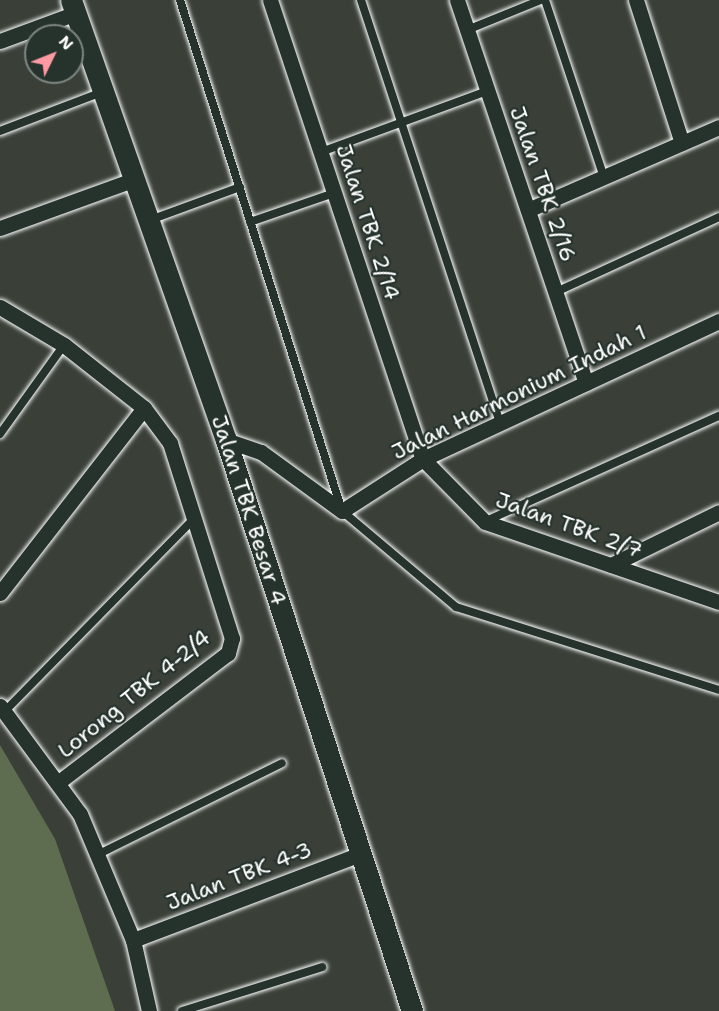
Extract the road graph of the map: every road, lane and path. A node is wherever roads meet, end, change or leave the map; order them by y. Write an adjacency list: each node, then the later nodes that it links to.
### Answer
1 (180, 0): 19 (lane)
2 (270, 0): 16 (street, Jalan TBK 2/14)
3 (360, 0): 12 (lane)
4 (457, 0): 8 (street, Jalan TBK 2/16)
5 (543, 0): 8 (lane); 17 (lane)
6 (636, 0): 15 (street)
7 (73, 7): 9 (street); 11 (street, Jalan TBK Besar 4)
8 (467, 30): 10 (street, Jalan TBK 2/16)
9 (0, 41)
10 (488, 91): 12 (lane); 21 (street, Jalan TBK 2/16)
11 (104, 92): 14 (lane); 18 (street, Jalan TBK Besar 4)
12 (401, 121): 16 (lane); 33 (lane)
13 (719, 127): 15 (street)
14 (0, 131)
15 (682, 143): 17 (street)
16 (321, 152): 20 (street, Jalan TBK 2/14)
17 (604, 177): 21 (street)
18 (135, 179): 23 (street, Jalan TBK Besar 4); 25 (street)
19 (240, 187): 23 (lane); 24 (lane)
20 (334, 193): 24 (lane); 36 (street, Jalan TBK 2/14)
21 (528, 210): 26 (street, Jalan TBK 2/16)
22 (719, 217): 26 (lane)
23 (149, 220): 35 (street, Jalan TBK Besar 4)
24 (250, 222): 37 (lane)
25 (0, 228)
26 (556, 292): 30 (street, Jalan TBK 2/16)
27 (0, 307): 29 (street)
28 (719, 321): 30 (street, Jalan Harmonium Indah 1)
29 (63, 345): 31 (street); 34 (lane)
30 (586, 383): 33 (street, Jalan Harmonium Indah 1)
31 (144, 408): 39 (street); 42 (street)
32 (719, 416): 40 (lane)
33 (500, 423): 36 (street, Jalan Harmonium Indah 1)
34 (0, 434)
35 (226, 440): 37 (street); 49 (street, Jalan TBK Besar 4)
36 (423, 459): 37 (street, Jalan Harmonium Indah 1); 40 (street, Jalan TBK 2/7)
37 (342, 511): 44 (lane)
38 (719, 513): 41 (street)
39 (195, 518): 45 (lane); 47 (street, Lorong TBK 4-2/4)
40 (485, 522): 41 (street, Jalan TBK 2/7)
41 (611, 565): 43 (street, Jalan TBK 2/7)
42 (0, 593)
43 (719, 602)
44 (719, 690)
45 (2, 708): 47 (street)
46 (282, 763): 48 (lane)
47 (60, 781): 48 (street)
48 (99, 854): 50 (street)
49 (361, 854): 50 (street, Jalan TBK 4-3); 54 (street, Jalan TBK Besar 4)
50 (133, 940): 52 (street)
51 (322, 967): 53 (lane)
52 (149, 1011)
53 (182, 1011)
54 (412, 1011)

